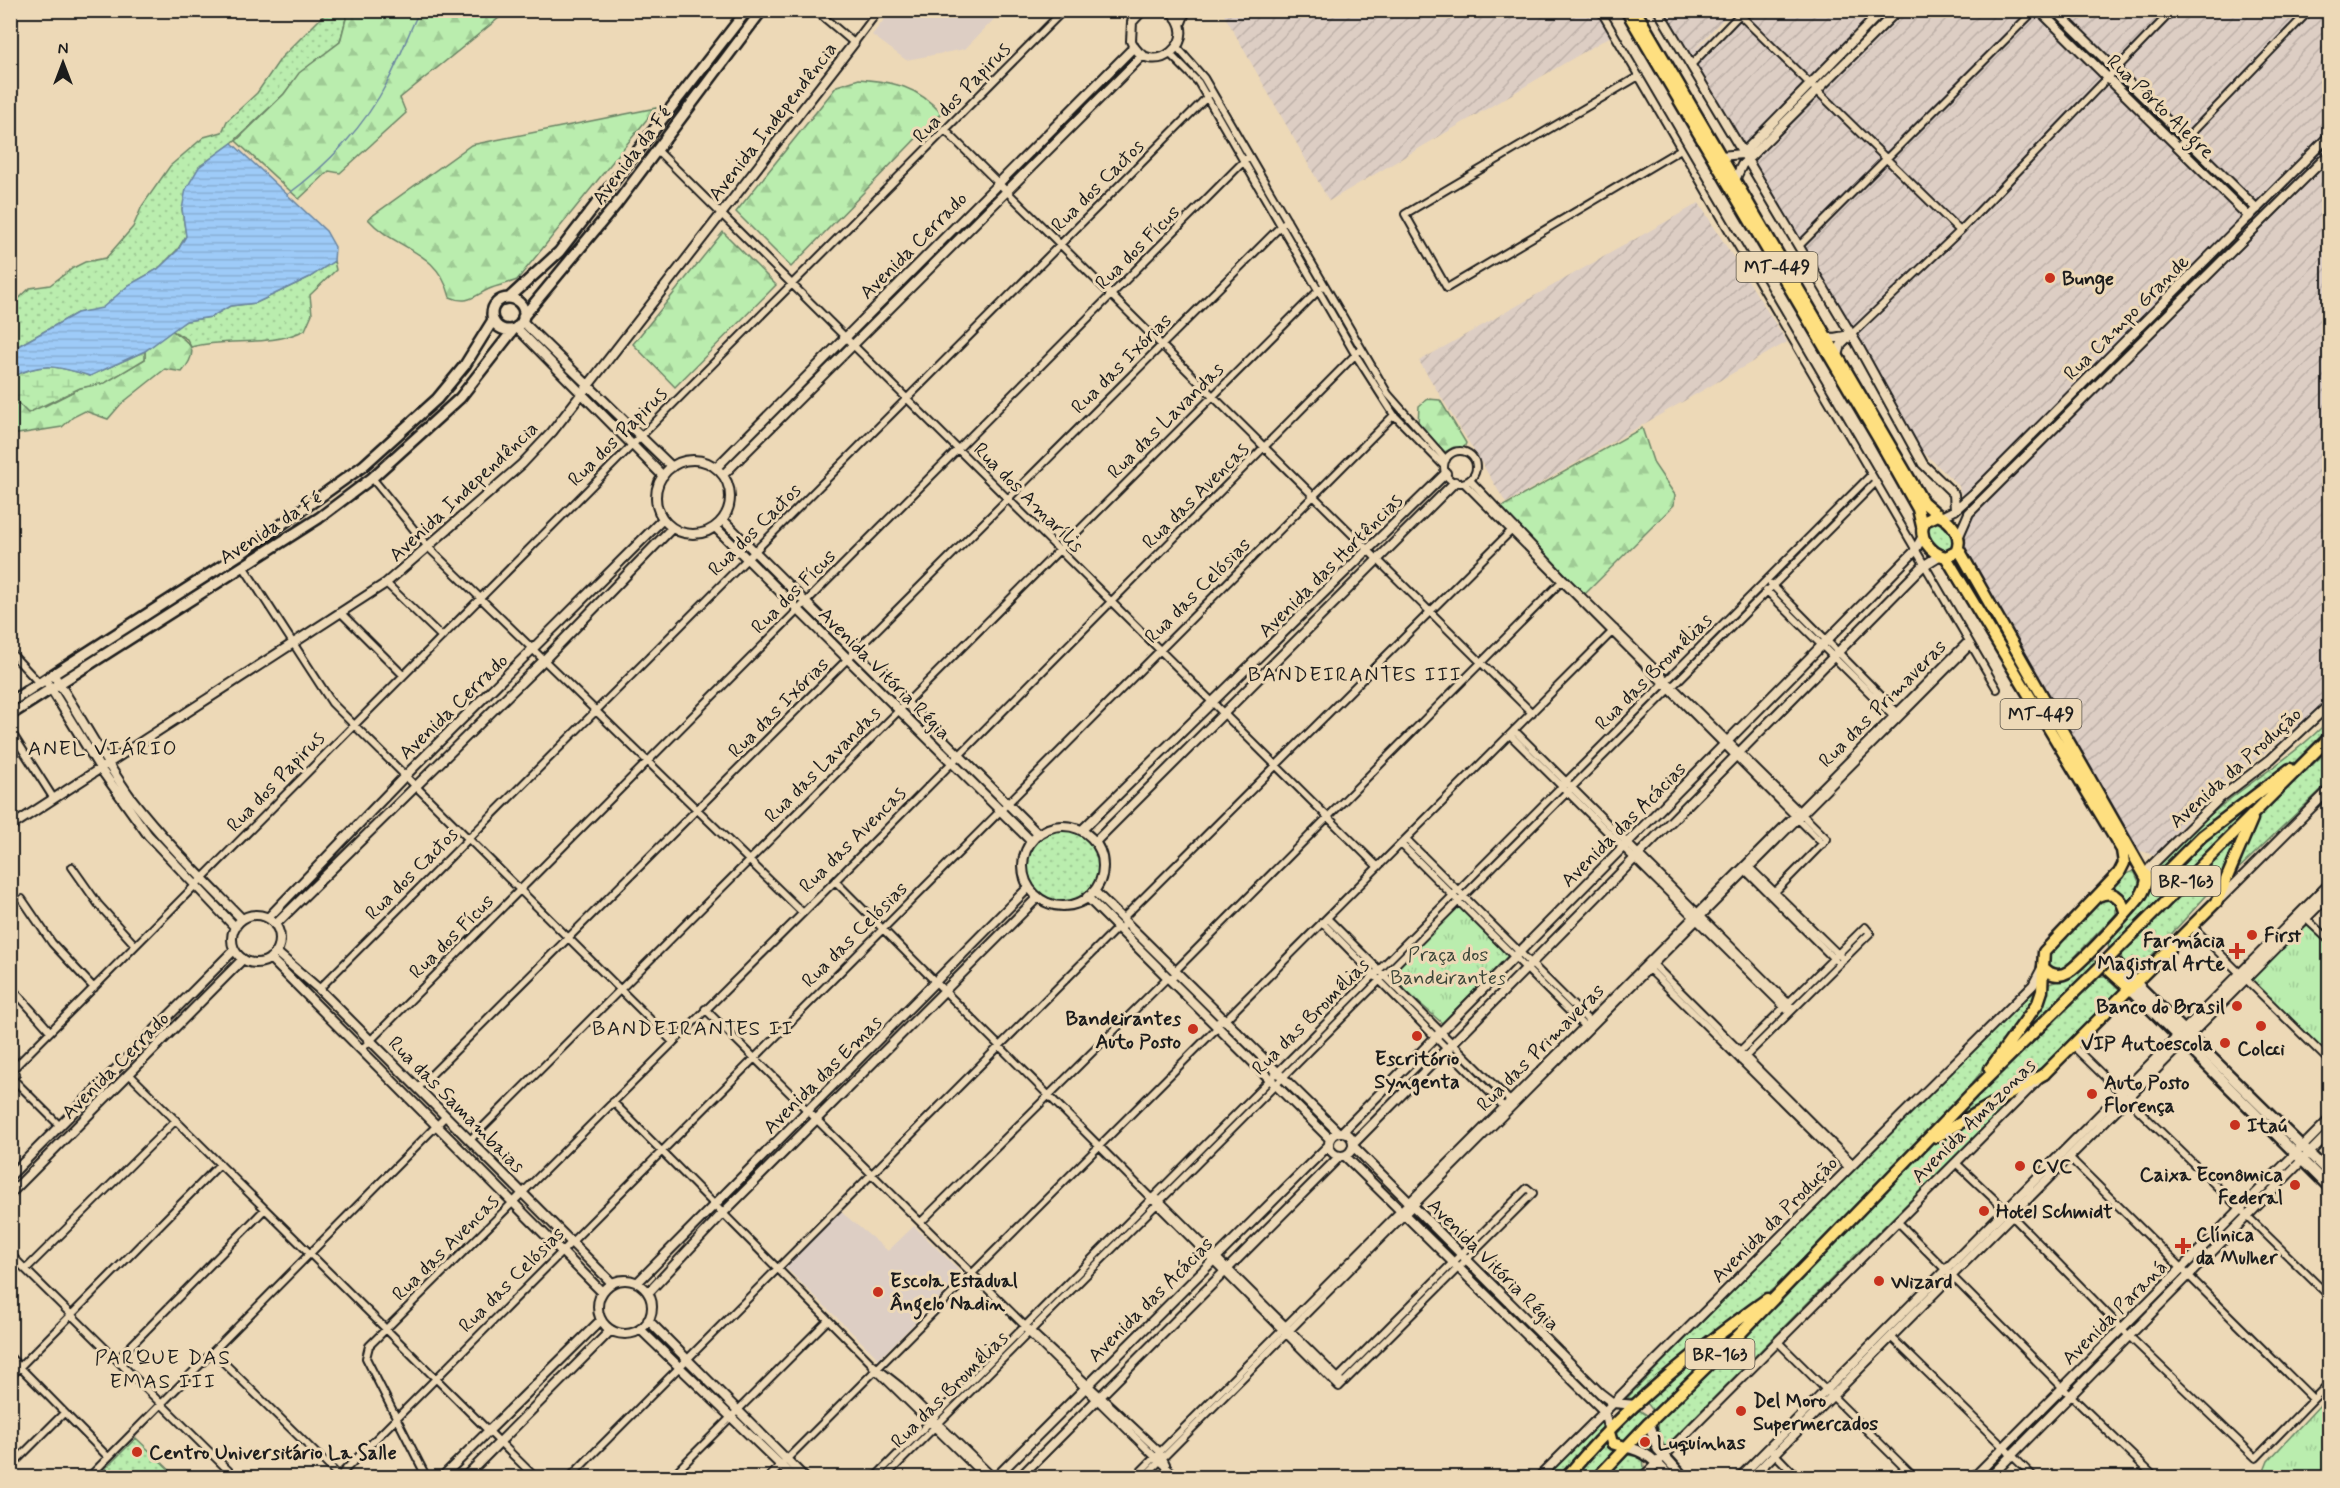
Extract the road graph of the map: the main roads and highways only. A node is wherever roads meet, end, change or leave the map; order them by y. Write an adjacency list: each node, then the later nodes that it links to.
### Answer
1 (747, 10): 5 (main road, Avenida da Fé)
2 (762, 10): 7 (main road, Avenida da Fé)
3 (1626, 10): 9 (main road, MT-449)
4 (1635, 10): 8 (main road, MT-449)
5 (509, 298): 6 (main road); 7 (main road)
6 (493, 320): 7 (main road); 12 (main road, Avenida da Fé)
7 (519, 324): 13 (main road, Avenida da Fé)
8 (1939, 516): 9 (main road); 10 (main road, MT-449)
9 (1922, 531): 11 (main road, MT-449)
10 (1958, 543): 11 (main road); 16 (main road, MT-449)
11 (1942, 557): 17 (main road, MT-449)
12 (10, 702)
13 (10, 715)
14 (2326, 740): 15 (main road, BR-163); 18 (main road)
15 (2255, 813): 25 (main road, Avenida Amazonas); 26 (main road, BR-163, bridge)
16 (2138, 865): 17 (main road); 18 (main road, MT-449)
17 (2119, 873): 19 (main road)
18 (2145, 875): 20 (main road)
19 (2096, 897): 20 (main road); 24 (main road)
20 (2125, 911): 21 (main road)
21 (2093, 947): 22 (main road); 24 (main road)
22 (2101, 956)
23 (2111, 966): 25 (main road)
24 (2043, 967): 26 (main road)
25 (2133, 986): 27 (main road, Avenida Amazonas); 28 (main road)
26 (1972, 1093): 27 (main road, BR-163)
27 (1926, 1143): 31 (main road, BR-163)
28 (2306, 1157): 29 (main road); 30 (main road)
29 (2330, 1174)
30 (2330, 1188)
31 (1789, 1283): 32 (main road, BR-163); 33 (main road, BR-163)
32 (1636, 1405): 33 (main road); 34 (main road, BR-163)
33 (1649, 1422): 35 (main road, BR-163); 36 (main road)
34 (1609, 1432): 35 (main road); 37 (main road, BR-163)
35 (1625, 1447): 36 (main road); 38 (main road, BR-163)
36 (1660, 1460): 39 (main road); 40 (main road)
37 (1566, 1478)
38 (1597, 1478)
39 (1671, 1478)
40 (1684, 1478)

